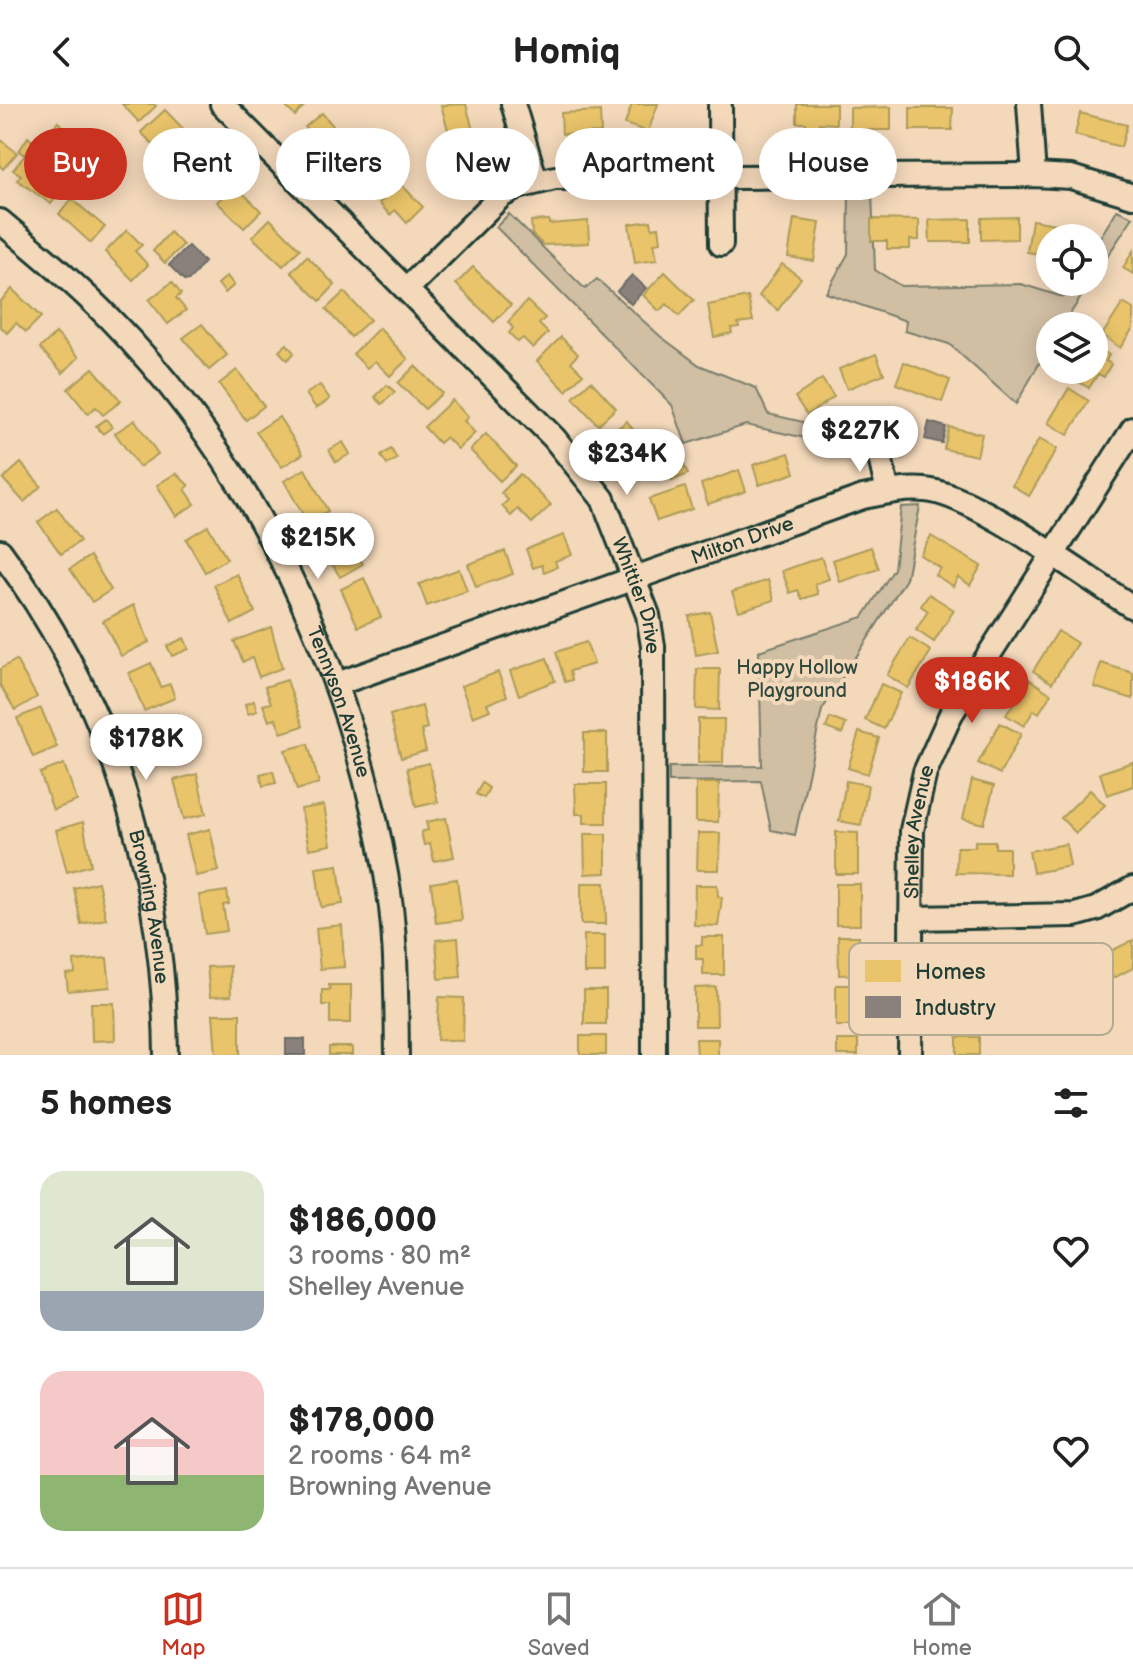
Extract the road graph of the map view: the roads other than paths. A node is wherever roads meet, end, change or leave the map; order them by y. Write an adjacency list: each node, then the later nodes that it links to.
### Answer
1 (222, 104): 14 (street, Whittier Drive)
2 (513, 104): 5 (street)
3 (1029, 104): 8 (street)
4 (720, 107): 6 (street)
5 (520, 128)
6 (720, 128)
7 (743, 175): 8 (street)
8 (1034, 175): 9 (street)
9 (1133, 196)
10 (496, 200): 14 (street)
11 (721, 200): 13 (street)
12 (0, 221): 22 (street, Tennyson Avenue)
13 (721, 244)
14 (407, 289): 20 (street, Whittier Drive)
15 (1133, 429): 19 (street, Shelley Avenue)
16 (877, 445): 17 (street)
17 (888, 492): 19 (street, Milton Drive); 20 (street, Milton Drive)
18 (0, 551): 27 (street, Browning Avenue)
19 (1051, 556): 21 (street, Milton Drive); 24 (street, Shelley Avenue)
20 (635, 580): 22 (street, Milton Drive); 29 (street, Whittier Drive)
21 (1133, 607)
22 (337, 684): 28 (street, Tennyson Avenue)
23 (1133, 888): 24 (street)
24 (911, 918): 25 (street, Shelley Avenue)
25 (911, 943)
26 (910, 1035): 30 (street, Shelley Avenue)
27 (166, 1055)
28 (397, 1055)
29 (654, 1055)
30 (910, 1055)

